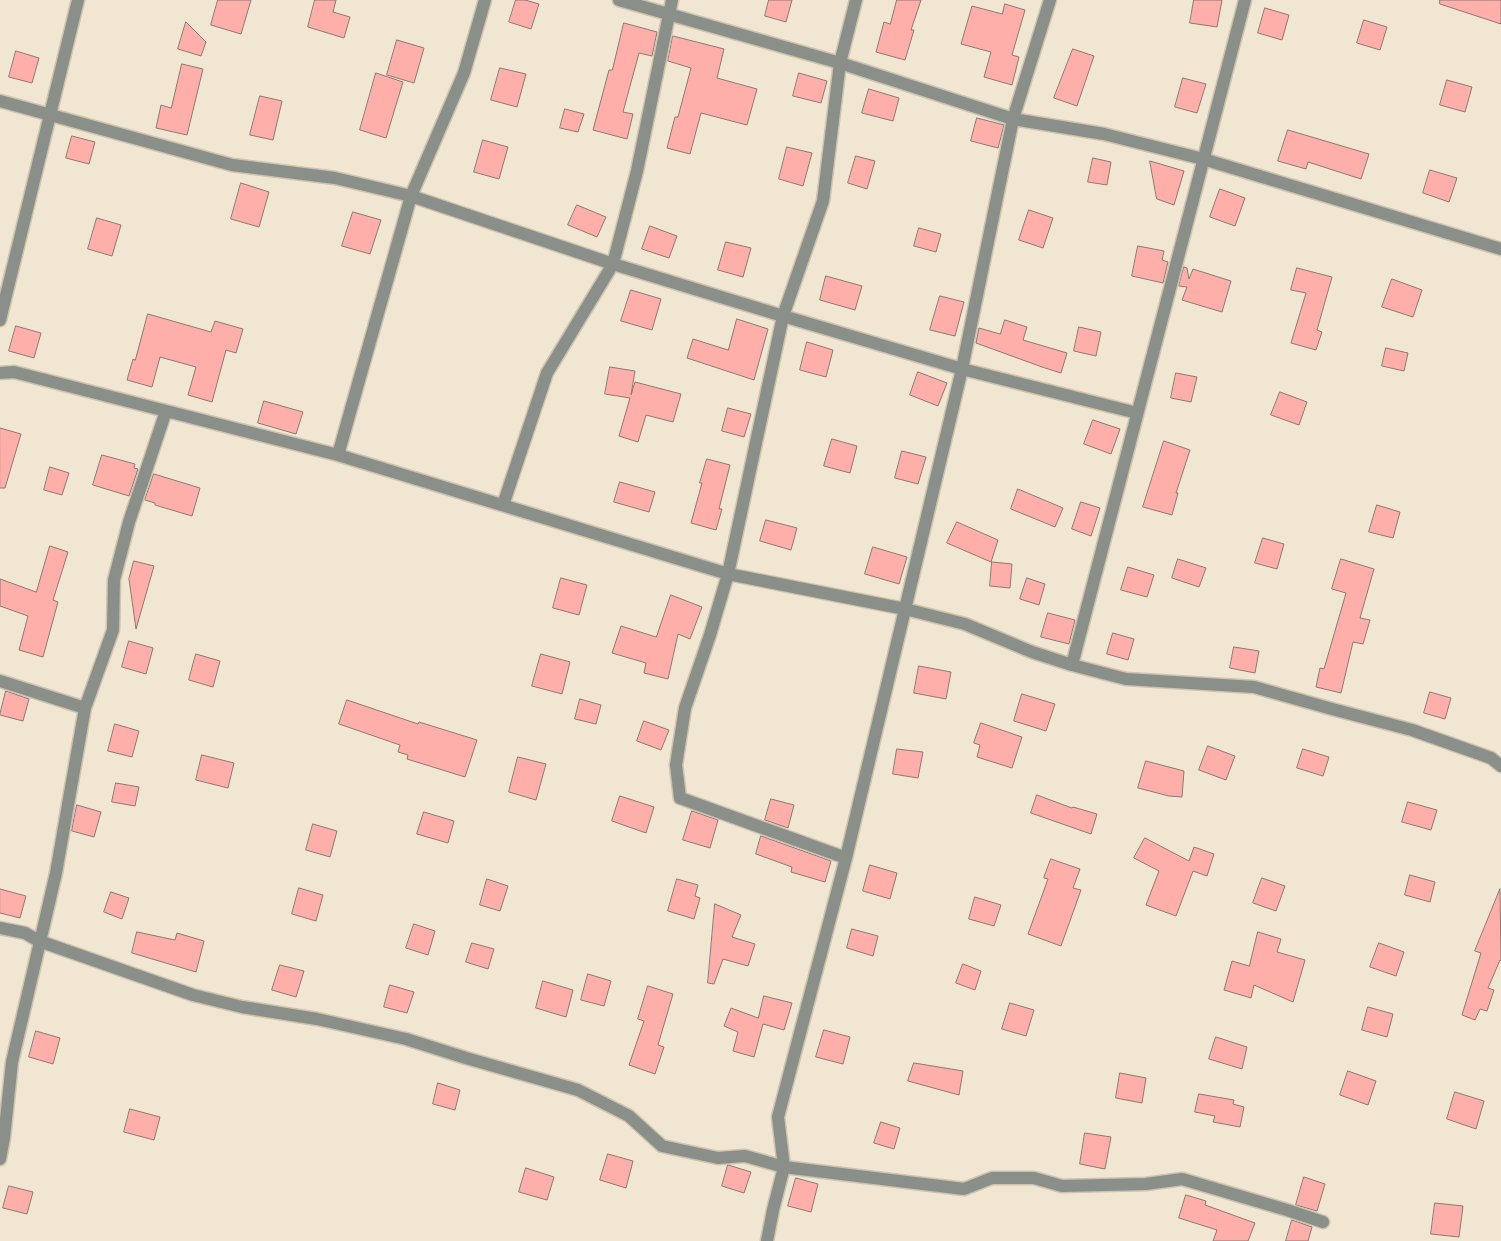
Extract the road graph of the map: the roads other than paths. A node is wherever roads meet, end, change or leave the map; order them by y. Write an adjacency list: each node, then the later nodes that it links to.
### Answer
1 (78, 0): 11 (street)
2 (485, 0): 14 (street)
3 (619, 0): 8 (street)
4 (672, 0): 8 (street)
5 (856, 0): 9 (street)
6 (1050, 0): 12 (street)
7 (1245, 0): 13 (street)
8 (669, 14): 9 (street); 16 (street)
9 (840, 64): 12 (street); 17 (street)
10 (0, 101): 11 (street)
11 (50, 116): 14 (street); 18 (street)
12 (1013, 119): 13 (street); 19 (street)
13 (1203, 159): 15 (street); 22 (street)
14 (411, 196): 16 (street); 23 (street)
15 (1501, 249)
16 (613, 264): 17 (street); 24 (street)
17 (783, 316): 19 (street); 25 (street)
18 (0, 320)
19 (962, 369): 22 (street); 26 (street)
20 (0, 374): 21 (street)
21 (166, 411): 23 (street); 29 (street)
22 (1137, 413): 27 (street)
23 (338, 455): 24 (street)
24 (503, 505): 25 (street)
25 (728, 574): 26 (street); 31 (street)
26 (904, 609): 27 (street); 31 (street)
27 (1072, 665): 30 (street)
28 (0, 681): 29 (street)
29 (85, 708): 33 (street)
30 (1501, 766)
31 (846, 858): 35 (street)
32 (0, 928): 33 (street)
33 (39, 940): 34 (street); 35 (street)
34 (0, 1159)
35 (784, 1167): 36 (street); 37 (street)
36 (1323, 1222)
37 (767, 1241)

